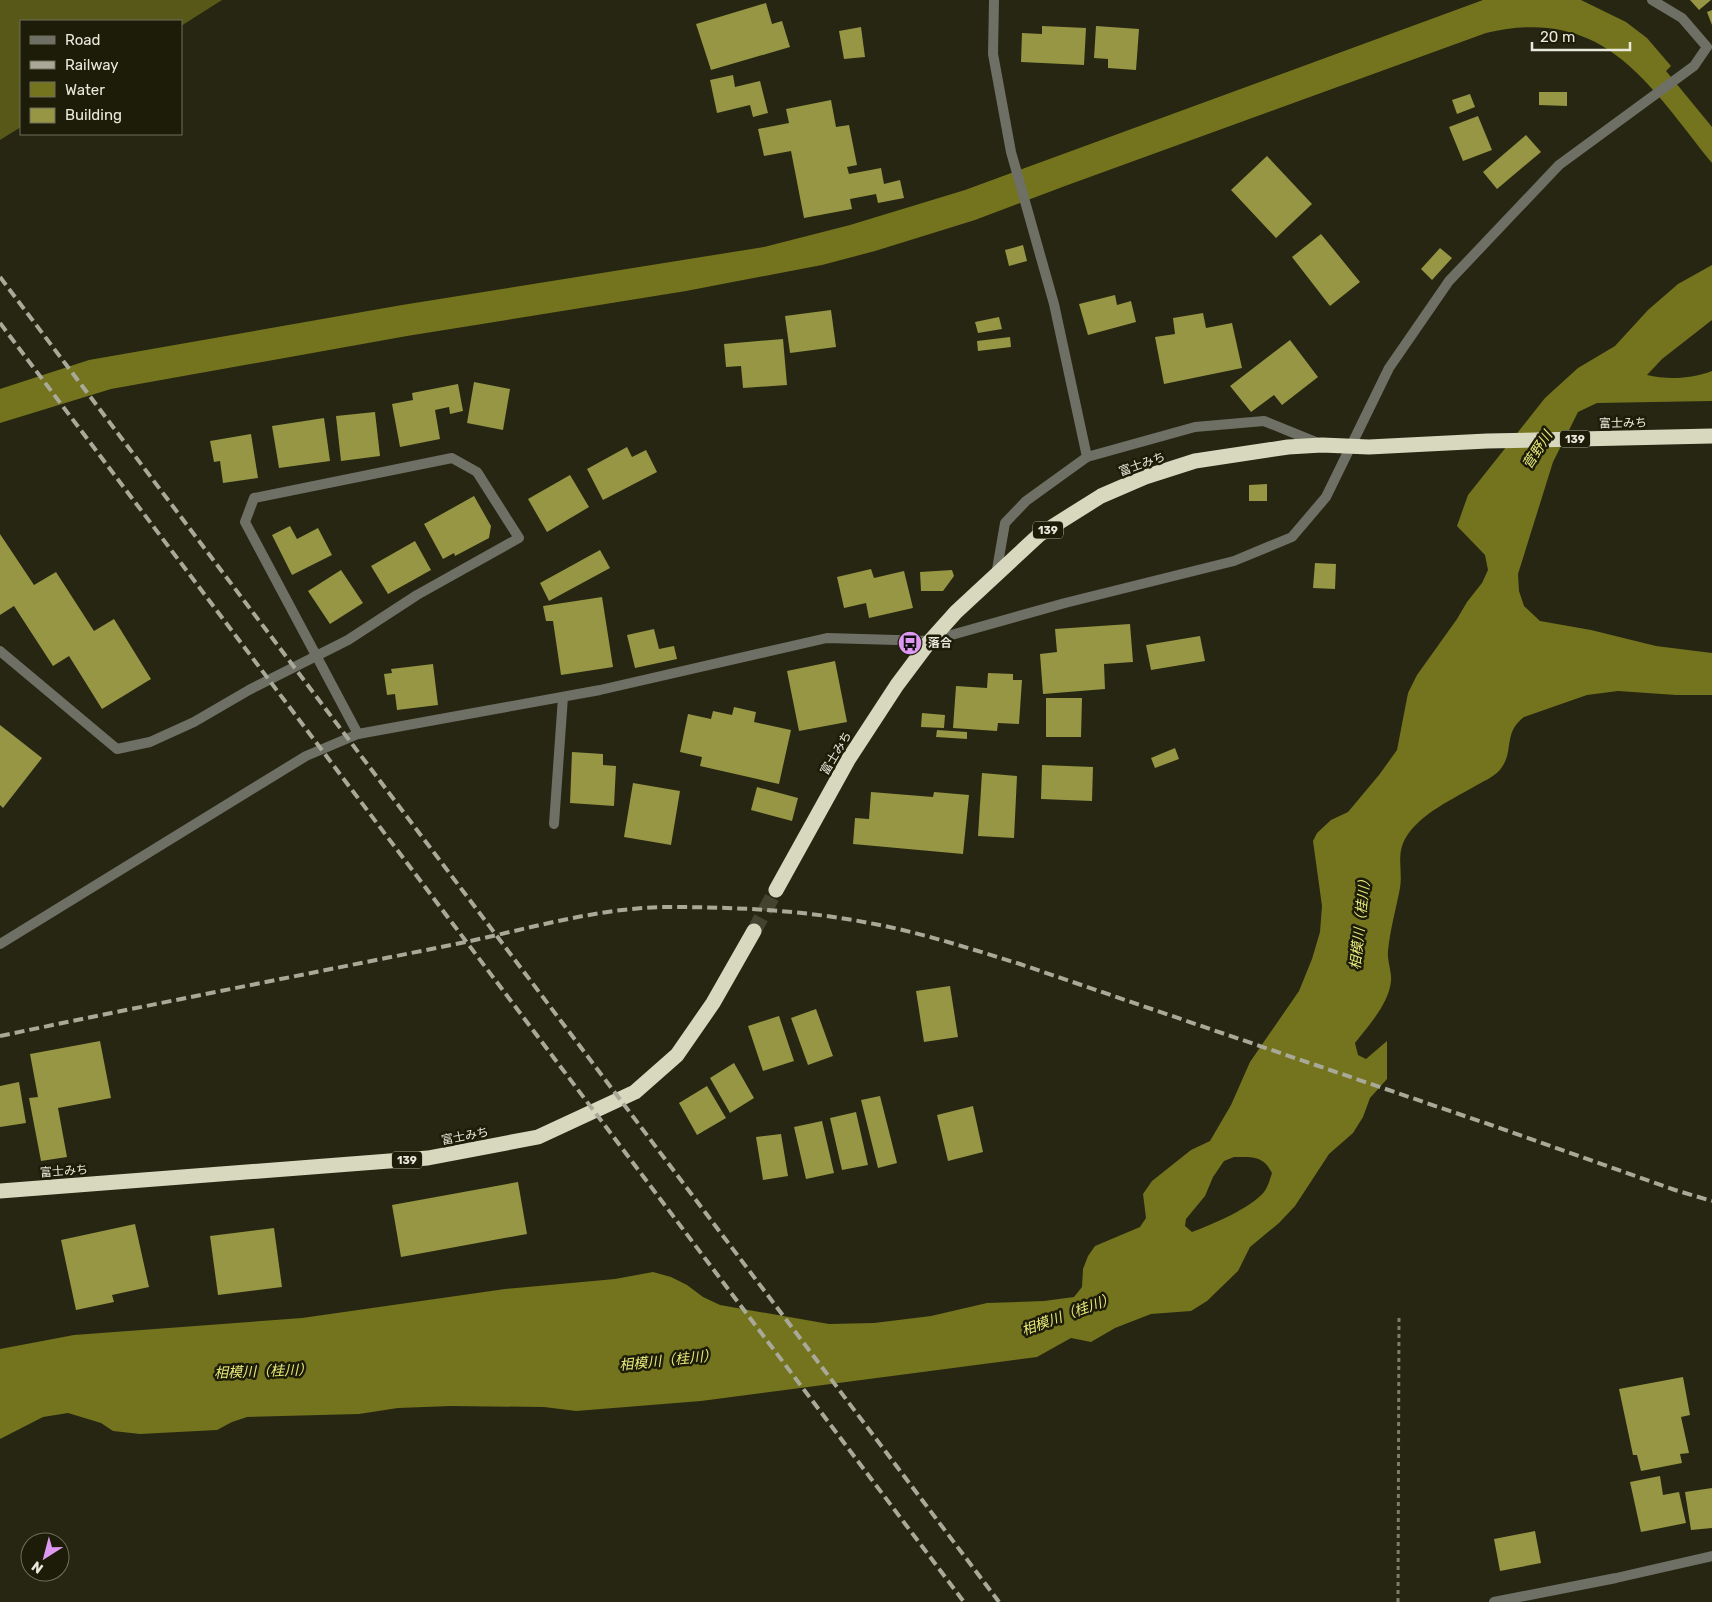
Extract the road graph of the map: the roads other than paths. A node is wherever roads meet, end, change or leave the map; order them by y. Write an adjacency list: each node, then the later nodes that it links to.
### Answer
1 (994, 0): 6 (street)
2 (1652, 0): 5 (street)
3 (1712, 436): 5 (highway, 富士みち / 139)
4 (1322, 445): 5 (highway, 富士みち / 139); 6 (street); 7 (highway, 富士みち / 139)
5 (1352, 446): 8 (street)
6 (1087, 457): 7 (street)
7 (996, 575): 8 (highway, 富士みち / 139)
8 (930, 641): 11 (street); 14 (highway, 富士みち / 139)
9 (0, 651): 10 (street)
10 (316, 656): 10 (street); 12 (street)
11 (563, 696): 12 (street); 13 (street)
12 (358, 734): 16 (street)
13 (554, 824)
14 (776, 890)
15 (754, 931): 17 (highway, 富士みち / 139)
16 (0, 944)
17 (0, 1191)
18 (1712, 1556): 19 (street)
19 (1494, 1602)

